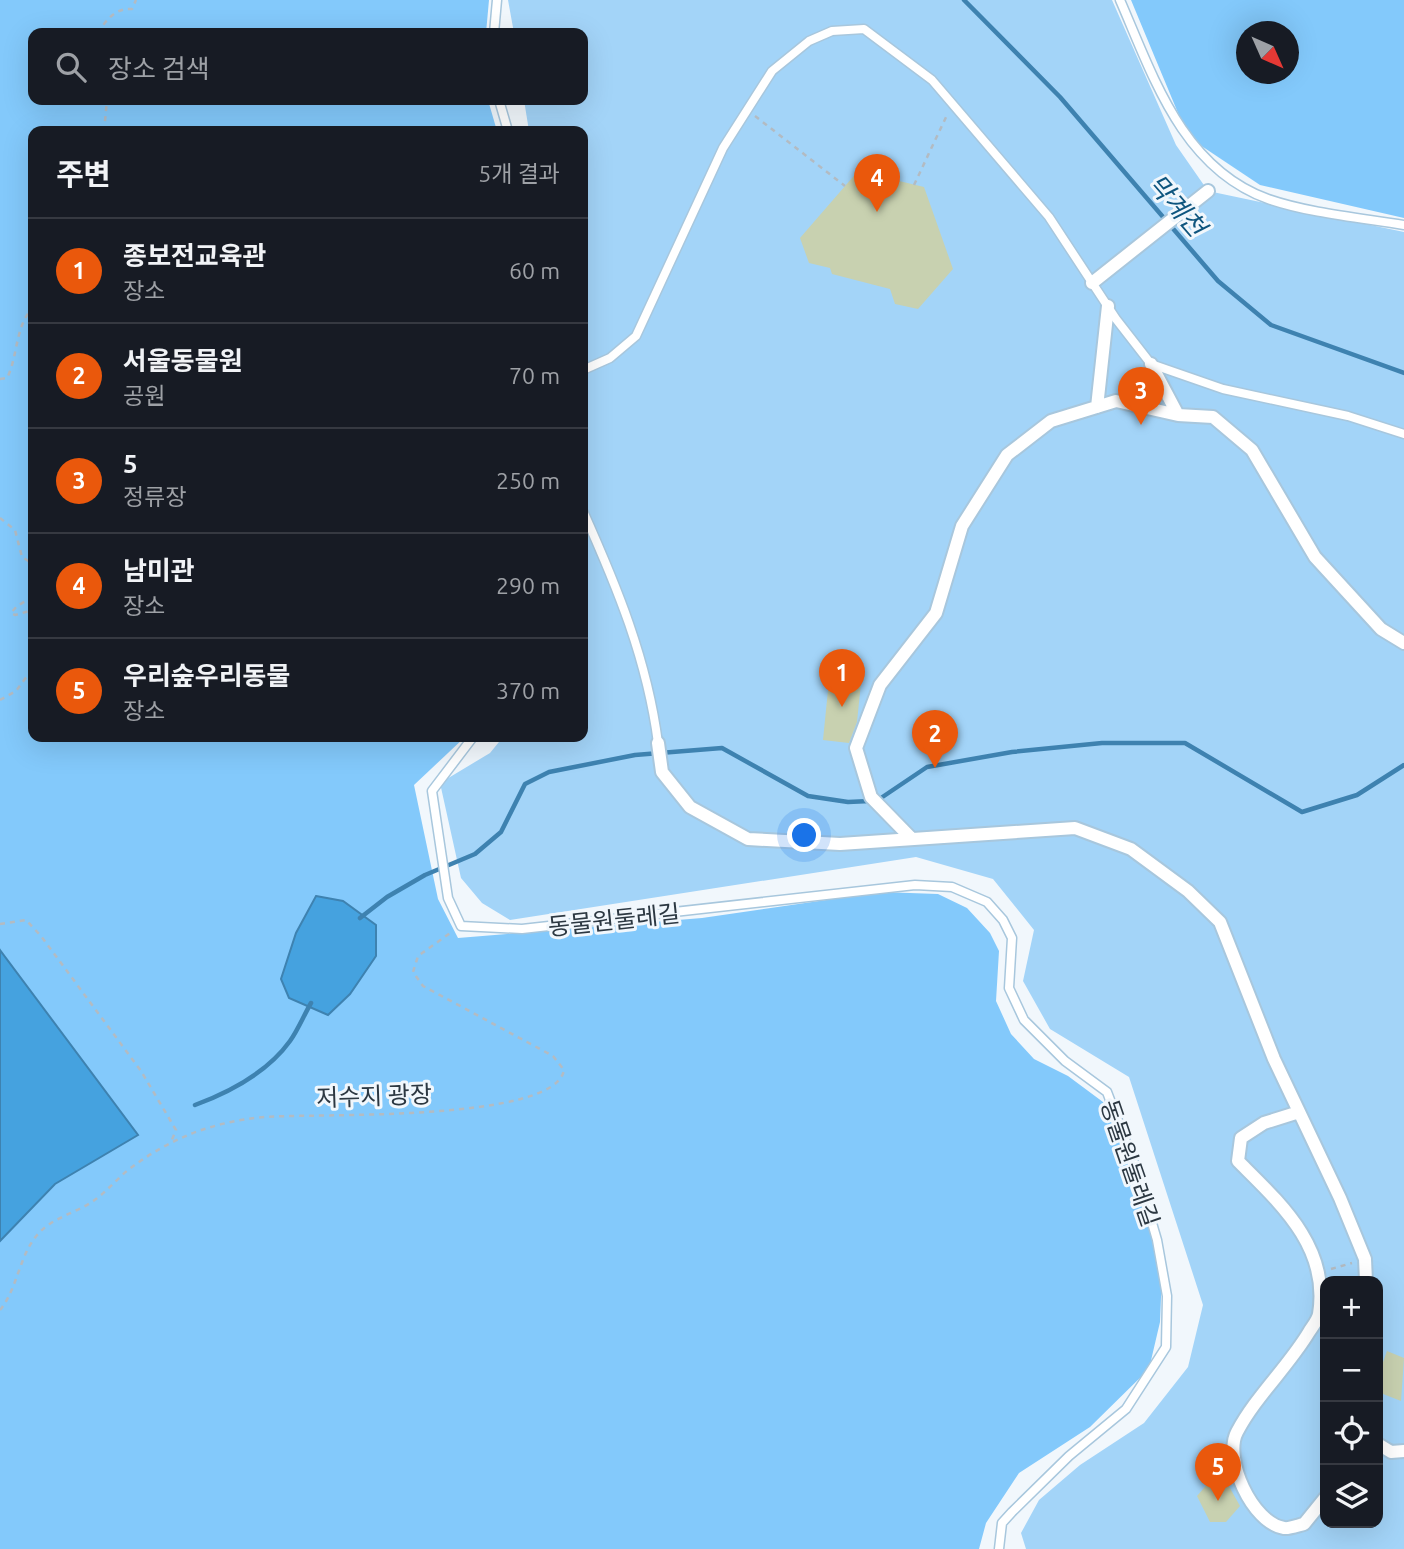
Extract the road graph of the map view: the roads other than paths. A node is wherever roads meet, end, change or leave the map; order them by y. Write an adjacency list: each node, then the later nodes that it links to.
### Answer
1 (497, 0): 3 (lane)
2 (1120, 0): 7 (lane)
3 (494, 28)
4 (500, 105): 5 (lane)
5 (507, 126)
6 (1208, 191): 8 (street)
7 (1404, 225)
8 (1092, 283): 9 (lane); 11 (lane)
9 (1108, 306): 10 (lane); 12 (street)
10 (1152, 364): 13 (street); 14 (lane)
11 (588, 368)
12 (1097, 407): 13 (street); 19 (street)
13 (1178, 415): 16 (street)
14 (1404, 434)
15 (588, 522): 18 (lane)
16 (1404, 643)
17 (469, 742): 25 (lane, 동물원둘레길)
18 (658, 743): 19 (street)
19 (911, 838): 20 (street)
20 (1299, 1112): 21 (street); 24 (street)
21 (1366, 1276)
22 (1383, 1447): 23 (street)
23 (1404, 1451)
24 (1320, 1505)
25 (999, 1549)

